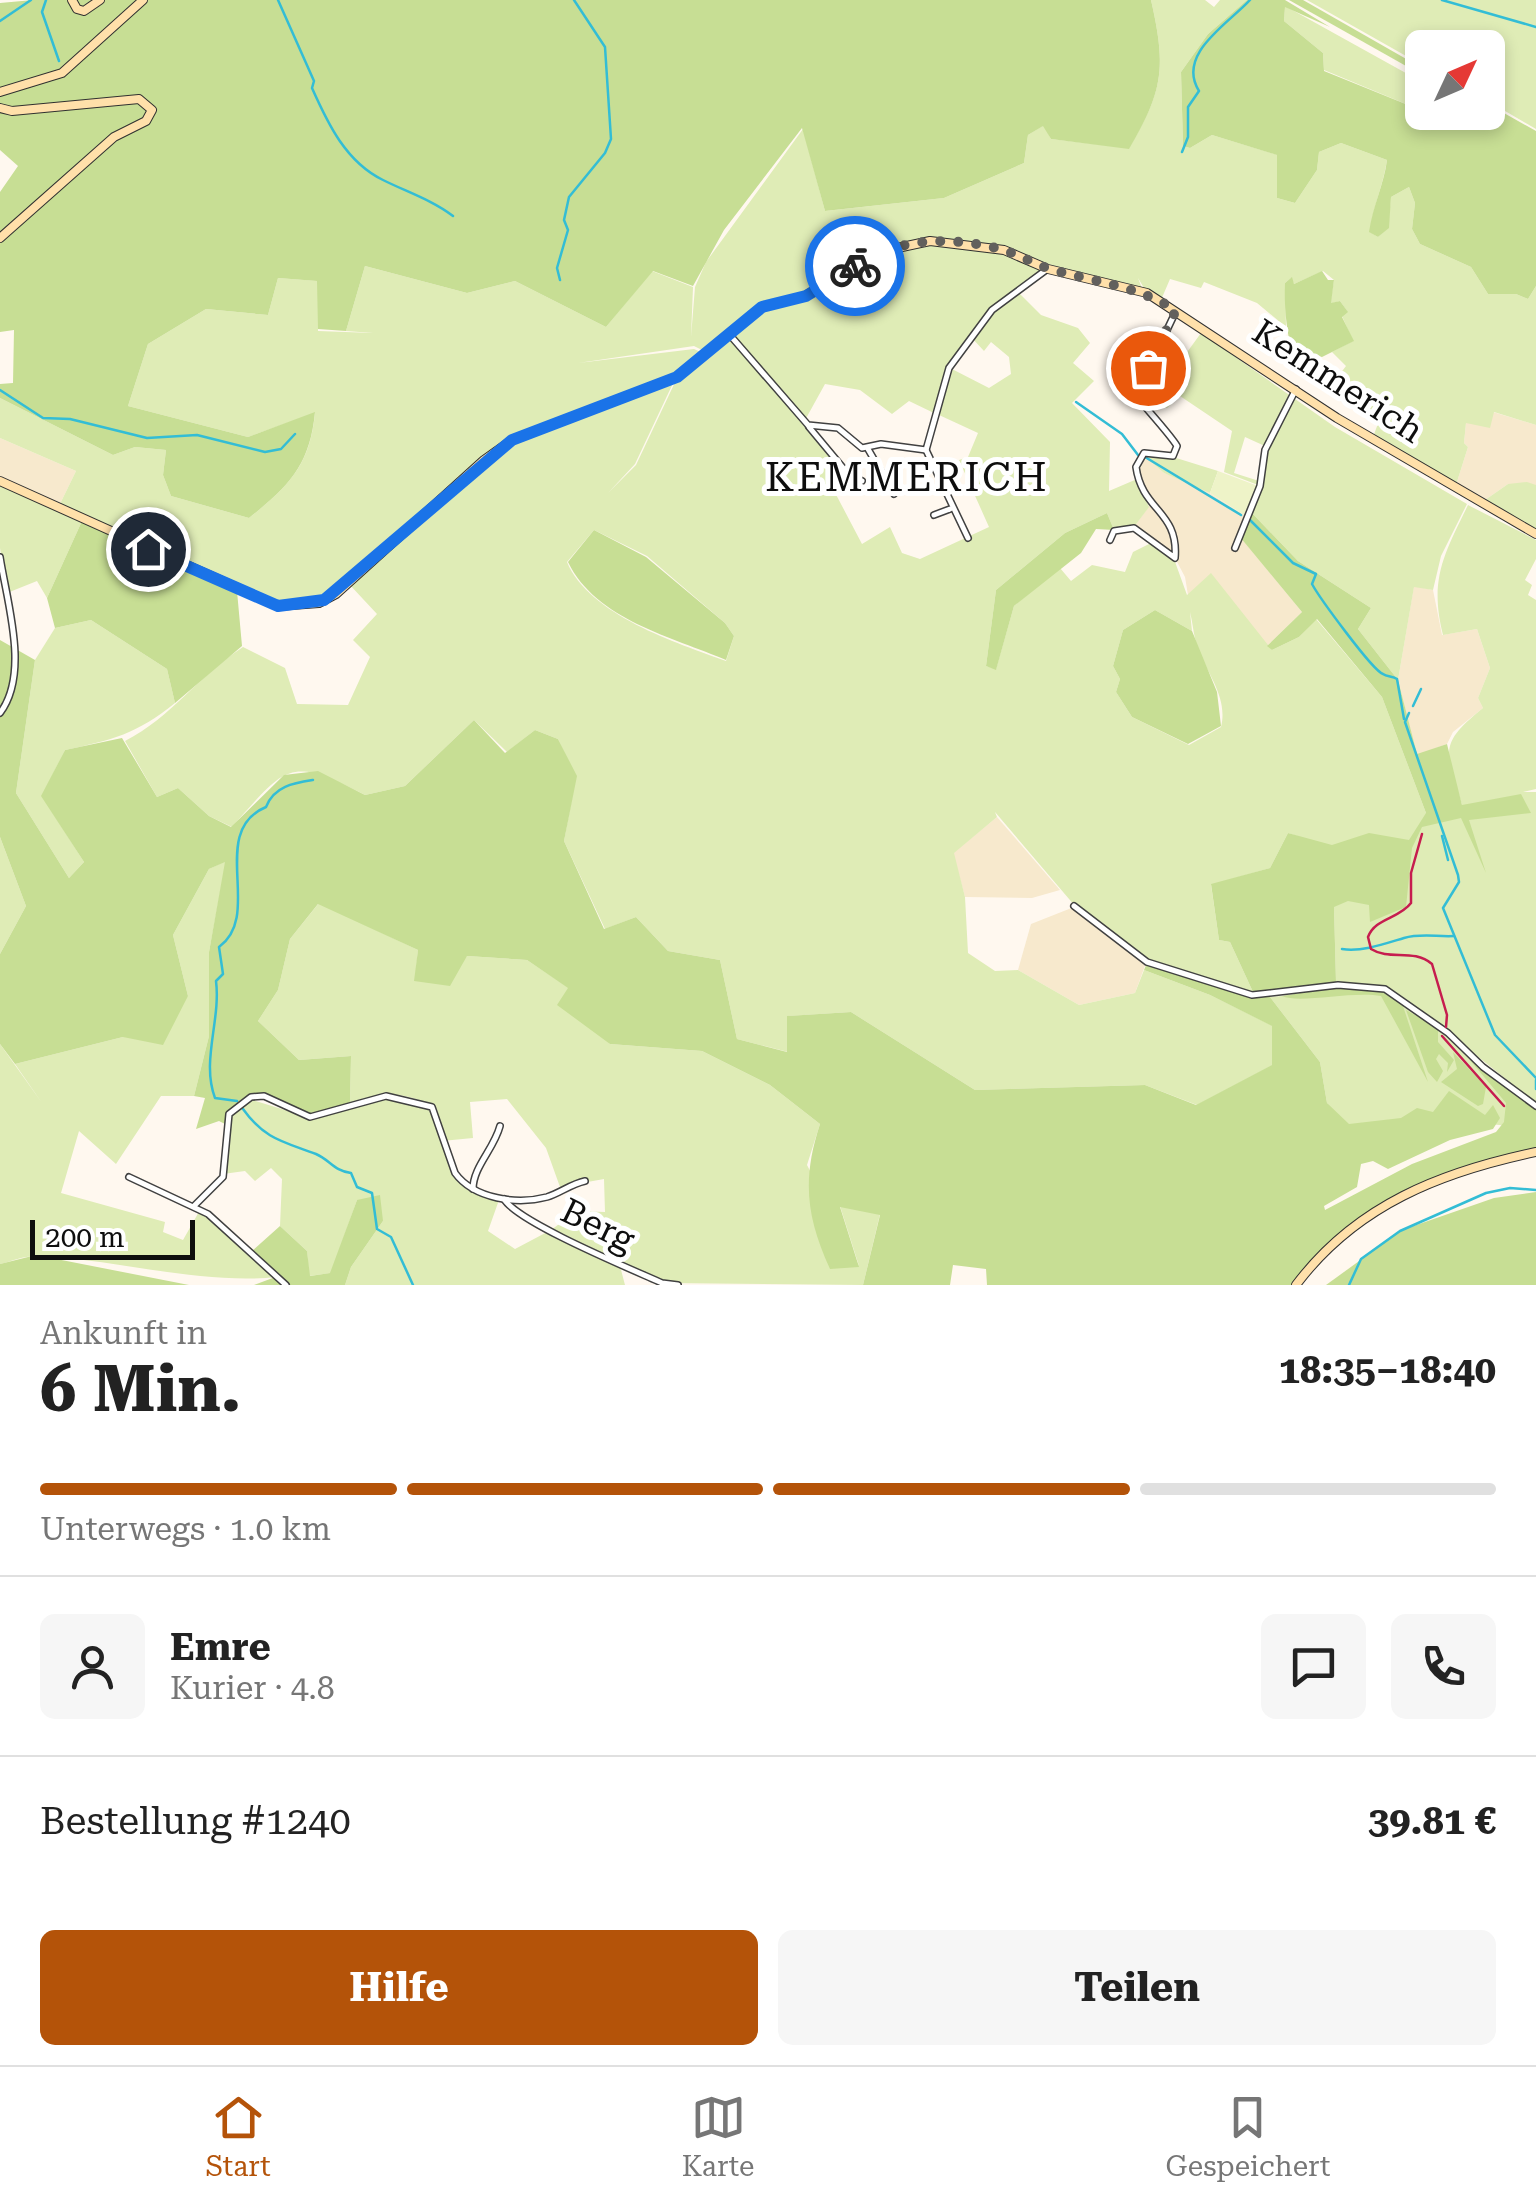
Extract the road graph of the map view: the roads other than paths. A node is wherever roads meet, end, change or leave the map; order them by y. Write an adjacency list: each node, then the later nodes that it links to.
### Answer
1 (72, 0): 2 (street)
2 (100, 0)
3 (143, 0): 4 (street)
4 (0, 92)
5 (0, 108): 6 (street)
6 (0, 238)
7 (1048, 269): 8 (street, Kemmerich); 9 (street, Kemmerich); 13 (street)
8 (1176, 310): 10 (street, Kemmerich); 21 (street)
9 (728, 334): 11 (street); 14 (street, Kemmerich)
10 (1296, 388): 19 (street, Kemmerich); 22 (street)
11 (808, 425): 12 (street); 15 (street)
12 (868, 449): 13 (street); 16 (street)
13 (926, 450): 17 (street)
14 (0, 481)
15 (862, 481)
16 (894, 494)
17 (951, 509): 18 (street); 20 (street)
18 (934, 514)
19 (1536, 534)
20 (968, 538)
21 (1110, 540)
22 (1235, 548)
23 (0, 556): 24 (street)
24 (0, 713)
25 (1074, 906): 26 (street)
26 (1536, 1106)
27 (500, 1126): 31 (street)
28 (1536, 1152): 36 (street)
29 (129, 1177): 33 (street)
30 (585, 1181): 32 (street, Berg)
31 (473, 1189): 32 (street, Berg); 33 (street)
32 (504, 1199): 35 (street, Berg)
33 (194, 1206): 34 (street)
34 (286, 1285)
35 (678, 1285)
36 (1296, 1285)

